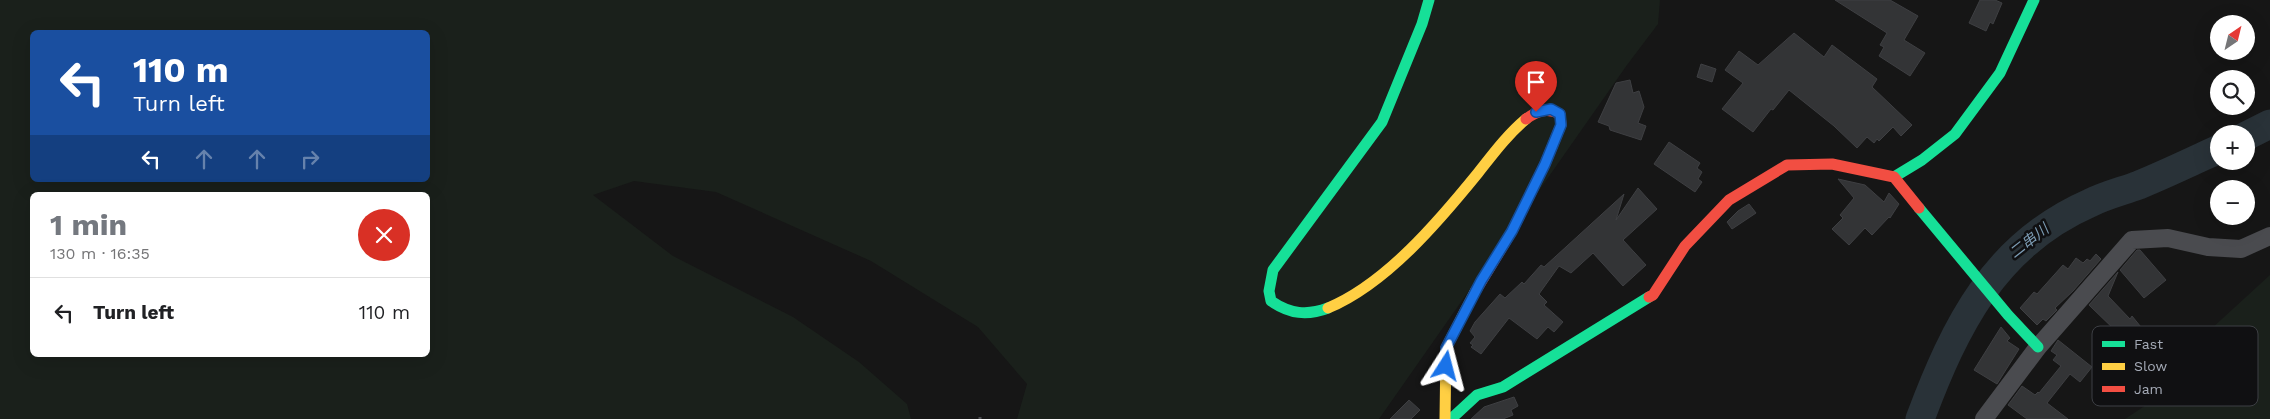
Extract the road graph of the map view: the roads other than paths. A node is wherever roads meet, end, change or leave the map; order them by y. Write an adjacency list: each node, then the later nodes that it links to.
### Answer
1 (1429, 0): 6 (street)
2 (2034, 0): 3 (street)
3 (1894, 176): 5 (street); 7 (street)
4 (2270, 236): 5 (street)
5 (2038, 347): 8 (street)
6 (1445, 419)
7 (1452, 419)
8 (1984, 419)

